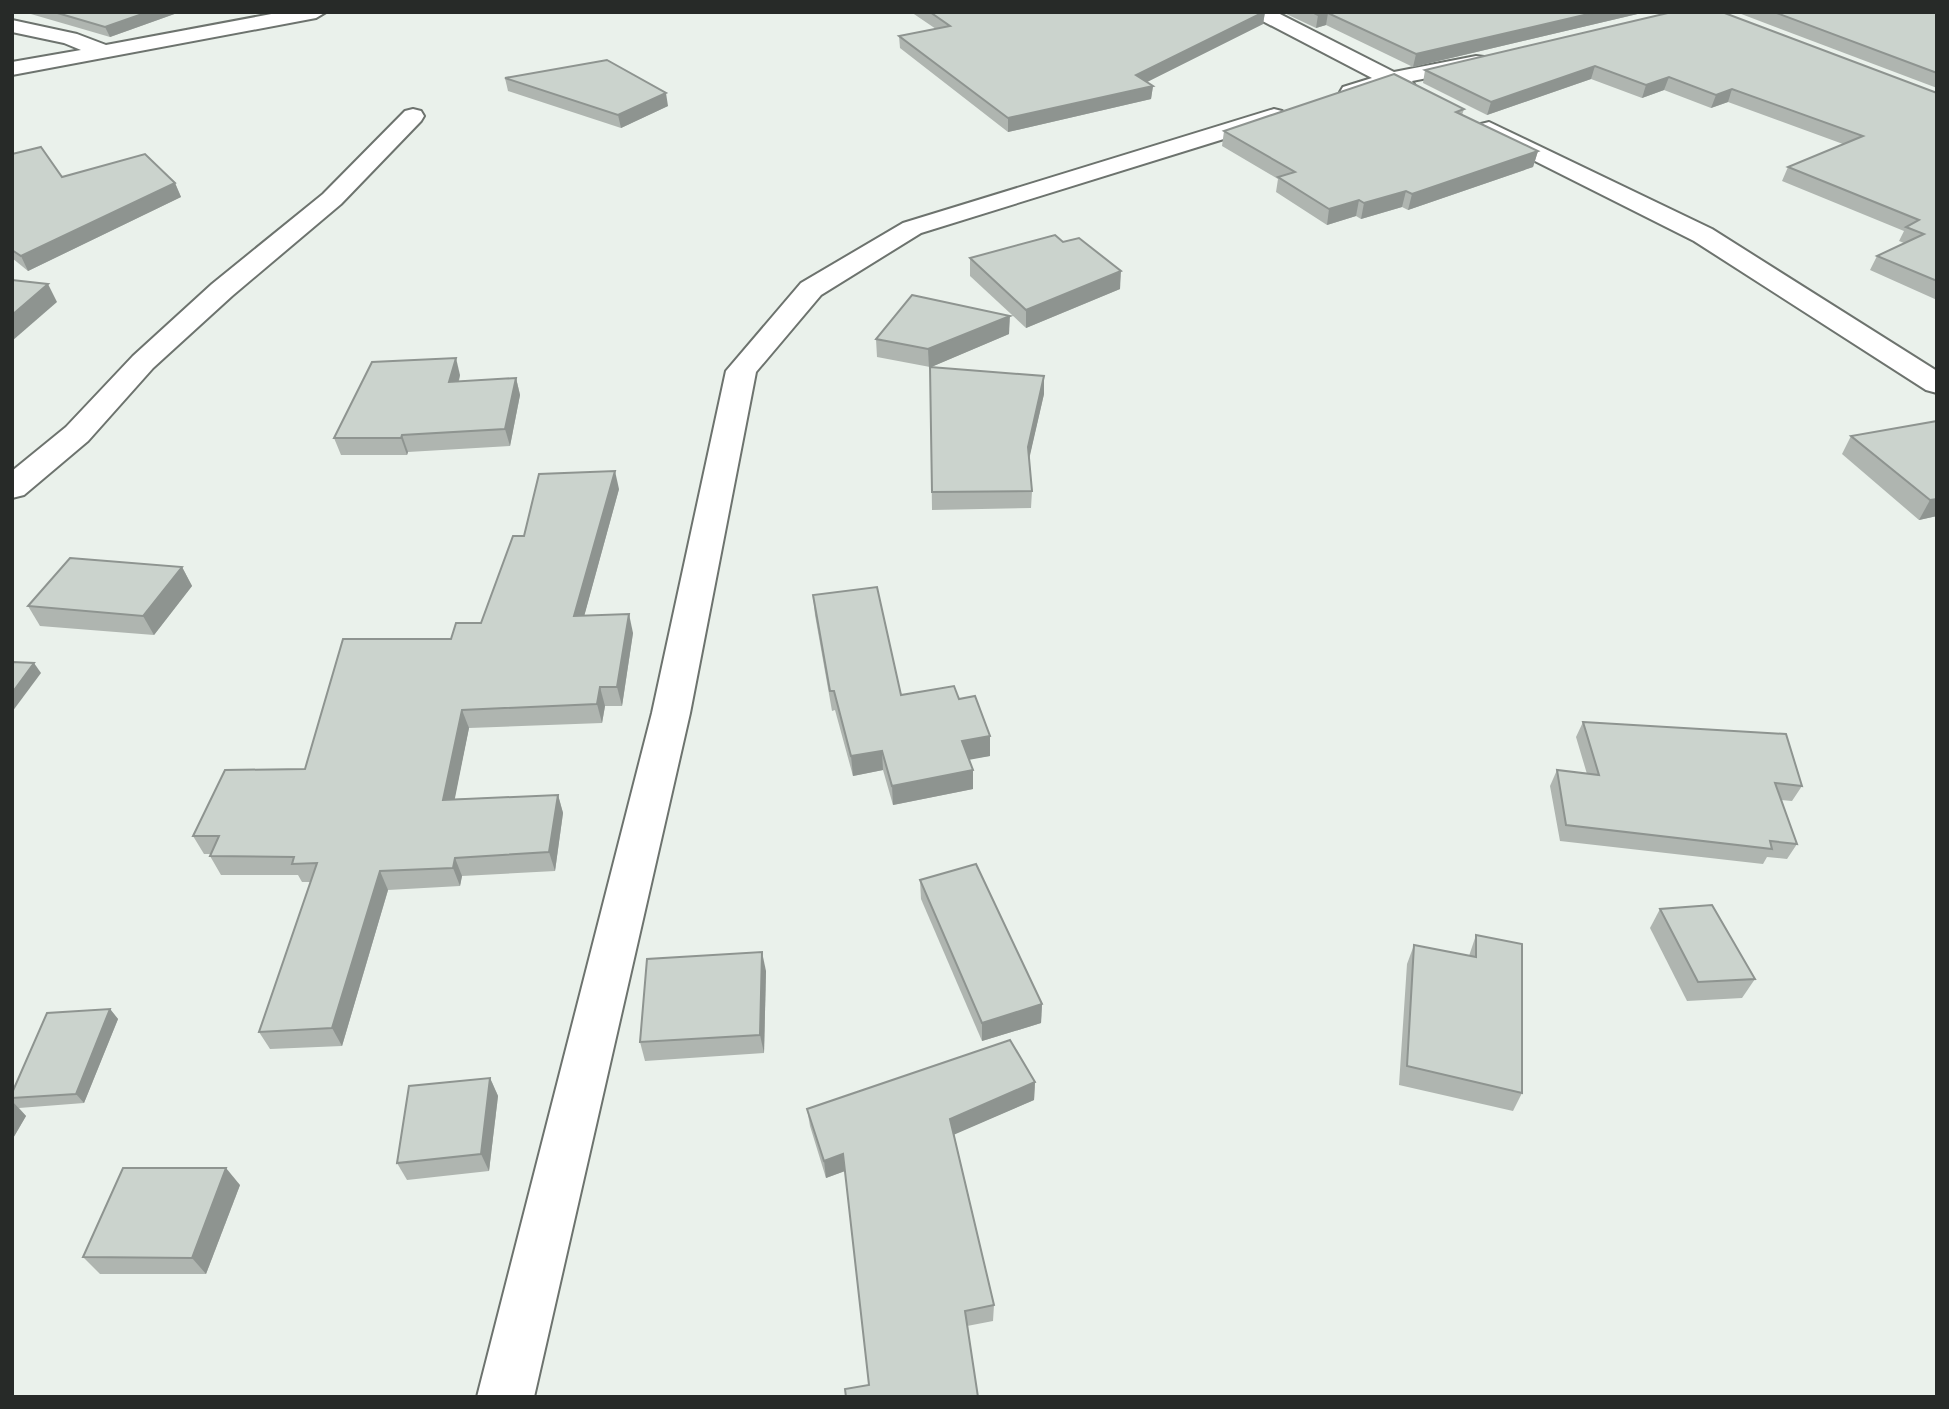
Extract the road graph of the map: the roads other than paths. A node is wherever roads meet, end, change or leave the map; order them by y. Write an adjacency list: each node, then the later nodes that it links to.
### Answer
1 (316, 12): 4 (street)
2 (1260, 12): 7 (street)
3 (12, 26): 4 (street)
4 (102, 51): 6 (street)
5 (1503, 56): 7 (street)
6 (12, 69)
7 (1392, 79): 8 (street); 13 (street)
8 (1424, 96)
9 (413, 116): 12 (street)
10 (1470, 119): 11 (street)
11 (1937, 384)
12 (12, 488)
13 (505, 1397)

